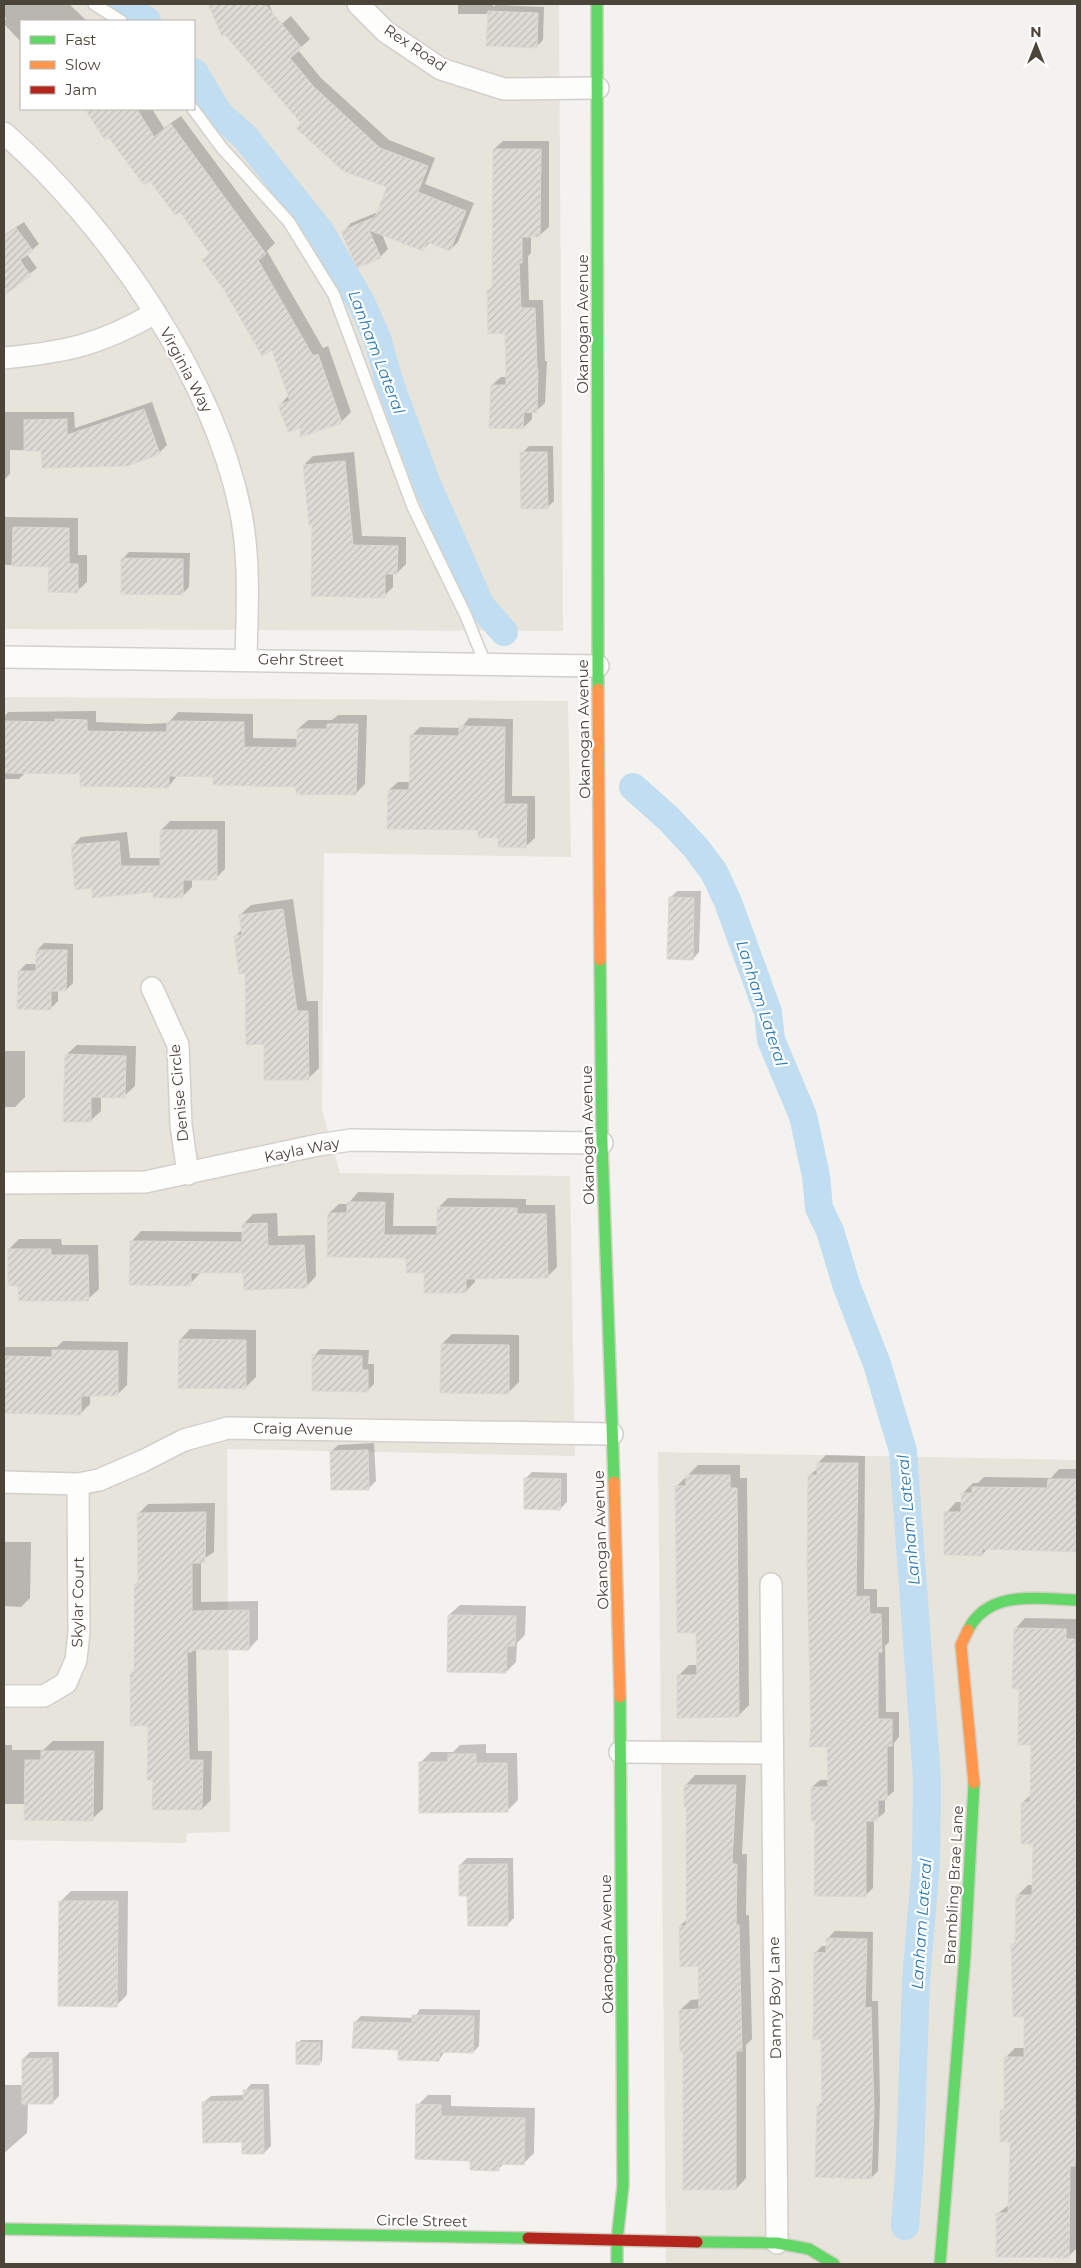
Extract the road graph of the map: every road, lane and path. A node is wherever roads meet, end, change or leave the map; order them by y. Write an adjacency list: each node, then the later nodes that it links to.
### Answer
1 (94, 4): 4 (lane)
2 (358, 4): 5 (street, Rex Road)
3 (597, 4): 5 (street, Okanogan Avenue)
4 (119, 20)
5 (598, 88): 13 (street, Okanogan Avenue)
6 (194, 110): 12 (lane)
7 (4, 133): 8 (street, Virginia Way)
8 (155, 313): 9 (street); 11 (street, Virginia Way)
9 (4, 358)
10 (4, 657): 11 (street, Gehr Street)
11 (246, 659): 12 (street, Gehr Street)
12 (485, 664): 13 (street, Gehr Street)
13 (598, 666): 15 (street, Okanogan Avenue)
14 (152, 988): 16 (street, Denise Circle)
15 (602, 1142): 16 (street, Kayla Way); 18 (street, Okanogan Avenue)
16 (188, 1174): 17 (street, Kayla Way)
17 (4, 1183)
18 (612, 1434): 20 (street, Craig Avenue); 24 (street, Okanogan Avenue)
19 (4, 1482): 20 (street, Craig Avenue)
20 (78, 1484): 23 (street, Skylar Court)
21 (771, 1584): 25 (street, Danny Boy Lane)
22 (1077, 1600): 31 (street, Brambling Brae Lane)
23 (4, 1696)
24 (620, 1752): 25 (street); 27 (street, Okanogan Avenue)
25 (772, 1753): 28 (street, Danny Boy Lane)
26 (4, 2229): 27 (street, Circle Street)
27 (617, 2240): 28 (street, Circle Street); 29 (street, Okanogan Avenue)
28 (777, 2243): 30 (street, Circle Street)
29 (617, 2264)
30 (834, 2264)
31 (940, 2264)

